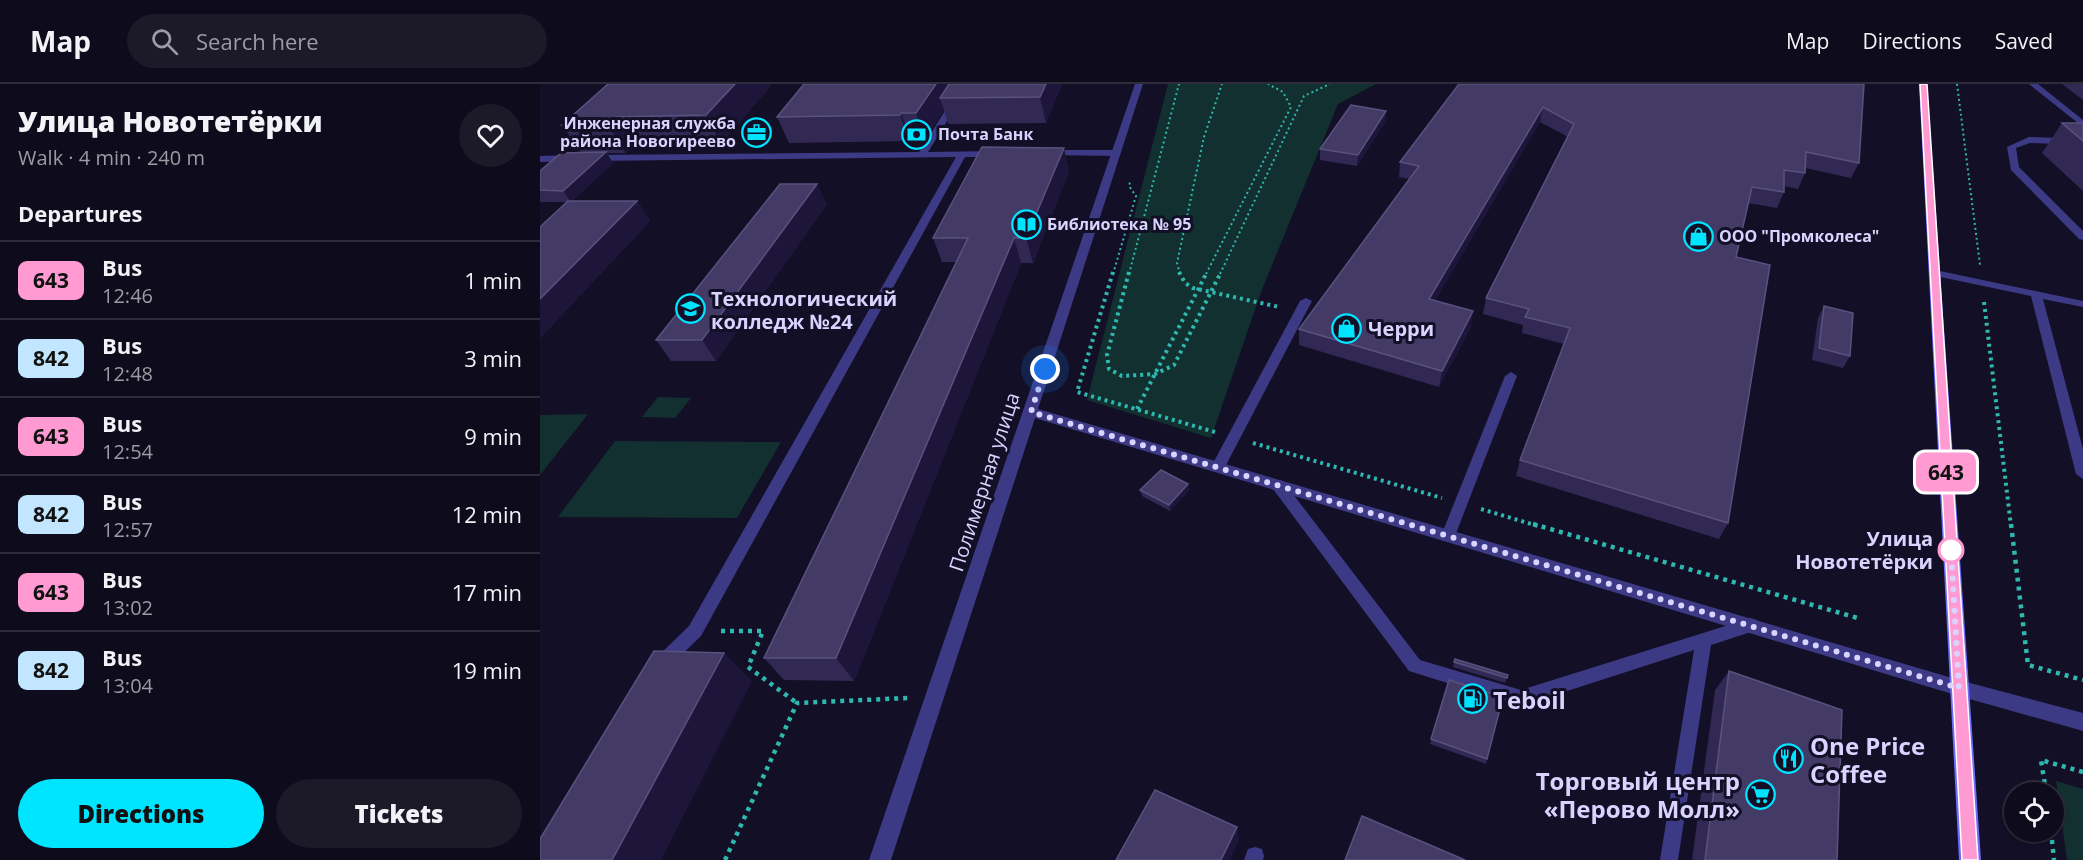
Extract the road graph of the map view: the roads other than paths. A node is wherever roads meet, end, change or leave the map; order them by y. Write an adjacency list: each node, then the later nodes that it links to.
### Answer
1 (966, 84): 11 (lane)
2 (1139, 84): 8 (street, Полимерная улица)
3 (1923, 84): 16 (main road)
4 (2033, 84): 5 (lane)
5 (2083, 124)
6 (2083, 142): 15 (lane)
7 (1044, 153): 8 (lane)
8 (1116, 153): 21 (street, Полимерная улица)
9 (962, 154): 10 (lane); 11 (lane); 28 (lane)
10 (1009, 154)
11 (922, 155): 13 (lane)
12 (576, 158): 14 (lane)
13 (588, 158)
14 (540, 159)
15 (2083, 237)
16 (1935, 273): 17 (lane); 29 (main road)
17 (2036, 294): 18 (lane); 23 (lane)
18 (2083, 303)
19 (1304, 306): 22 (lane)
20 (1511, 376): 25 (lane)
21 (1031, 412): 22 (street); 31 (street, Полимерная улица)
22 (1218, 467): 24 (street)
23 (2083, 474)
24 (1278, 485): 25 (street); 27 (lane)
25 (1448, 536): 26 (street)
26 (1751, 625): 27 (lane); 29 (street)
27 (1704, 639): 32 (lane)
28 (647, 677)
29 (1959, 688): 30 (street); 33 (main road)
30 (2083, 722)
31 (880, 860)
32 (1669, 860)
33 (1970, 860)

